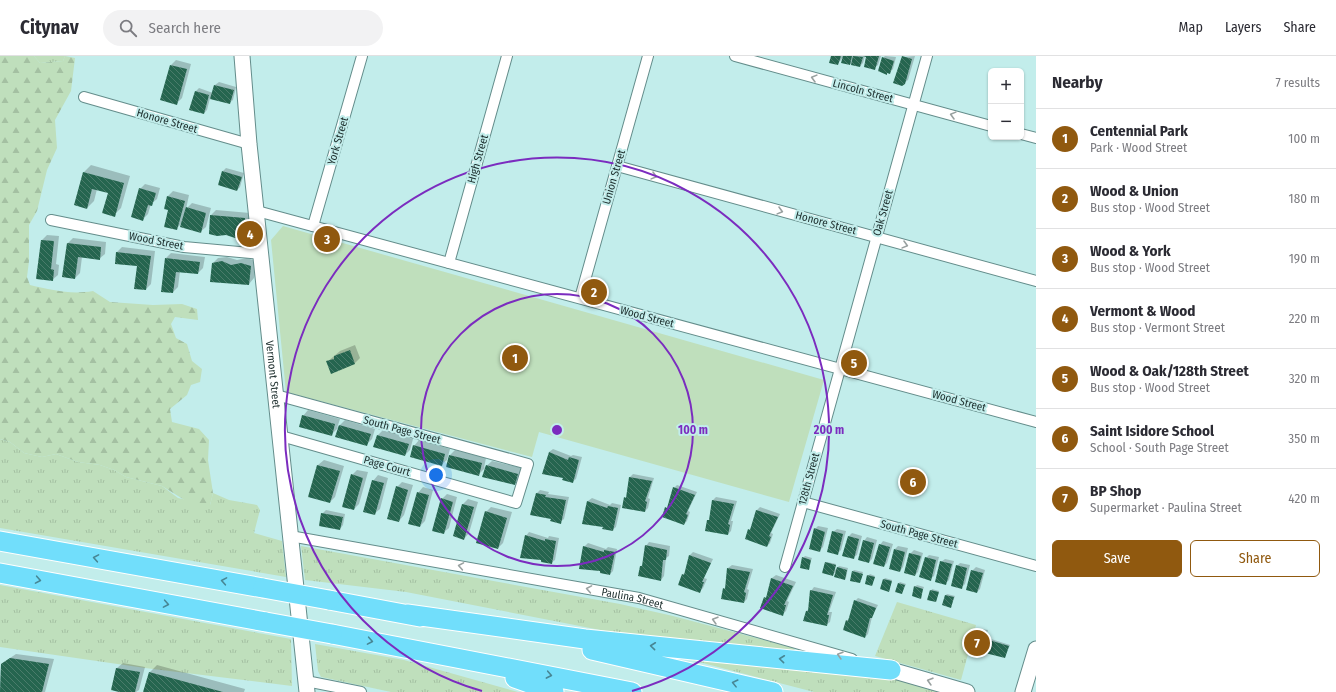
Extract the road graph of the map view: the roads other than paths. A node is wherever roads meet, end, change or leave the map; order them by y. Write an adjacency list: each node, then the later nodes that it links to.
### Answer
1 (242, 56): 12 (street, Vermont Street)
2 (362, 56): 16 (street, York Street)
3 (507, 56): 19 (street, High Street)
4 (648, 56): 13 (street, Union Street)
5 (735, 56): 8 (street, Lincoln Street, one-way to 5)
6 (927, 56): 8 (street, Oak Street)
7 (84, 97): 12 (street, Honore Street)
8 (913, 104): 9 (street, Lincoln Street, one-way to 8); 17 (street, Oak Street)
9 (988, 125)
10 (1024, 135): 11 (street)
11 (1036, 138)
12 (249, 144): 14 (street, Vermont Street)
13 (617, 166): 17 (street, Honore Street, one-way to 17); 21 (street, Union Street)
14 (257, 211): 16 (street, Wood Street); 18 (street, Vermont Street)
15 (51, 220): 18 (street, Wood Street)
16 (314, 226): 19 (street, Wood Street)
17 (876, 237): 20 (street, Honore Street, one-way to 20); 22 (street, Oak Street)
18 (262, 254): 23 (street, Vermont Street)
19 (449, 262): 21 (street, Wood Street)
20 (1036, 281)
21 (580, 298): 22 (street, Wood Street)
22 (839, 369): 24 (street, Wood Street); 26 (street, 128th Street)
23 (276, 396): 25 (street, Vermont Street); 27 (street, South Page Street)
24 (1036, 422)
25 (280, 436): 27 (street, Page Court); 28 (street, Vermont Street)
26 (803, 502): 30 (street, South Page Street); 31 (street, 128th Street)
27 (516, 503)
28 (290, 536): 36 (street, Paulina Street, one-way to 28); 37 (street, Vermont Street)
29 (0, 541): 33 (highway, one-way to 29, bridge)
30 (1036, 566)
31 (785, 567)
32 (0, 573): 35 (highway, one-way to 35, bridge)
33 (407, 614): 36 (highway, one-way to 33); 41 (highway, one-way to 33)
34 (1036, 650): 43 (street)
35 (456, 657): 39 (highway); 40 (highway, one-way to 40)
36 (891, 670): 42 (street, Paulina Street, one-way to 36)
37 (306, 686): 38 (street)
38 (361, 692)
39 (554, 692)
40 (632, 692)
41 (773, 692)
42 (968, 692)
43 (1023, 692)

